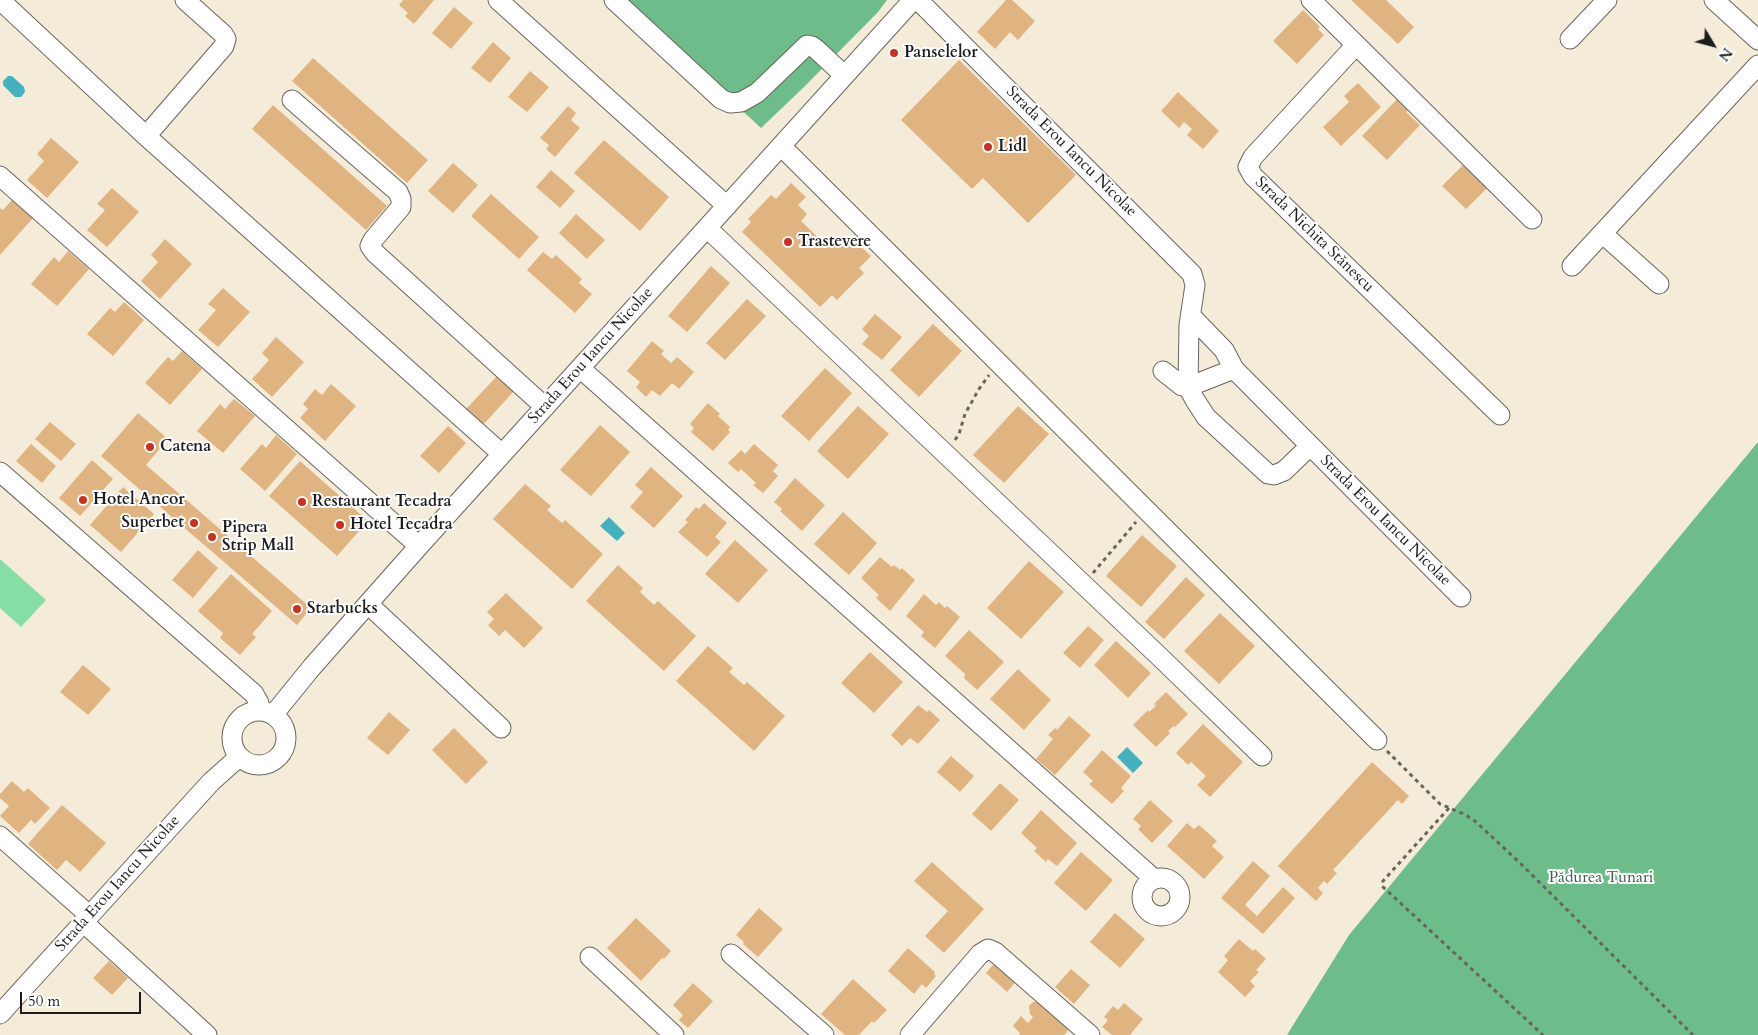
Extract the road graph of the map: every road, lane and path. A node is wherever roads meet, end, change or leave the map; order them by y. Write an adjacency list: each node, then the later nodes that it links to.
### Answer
1 (0, 0): 16 (street)
2 (185, 0): 16 (street)
3 (498, 0): 19 (street)
4 (614, 0): 14 (street)
5 (912, 0): 14 (street, Strada Erou Iancu Nicolae)
6 (918, 0): 25 (street, Strada Erou Iancu Nicolae)
7 (1311, 0): 12 (street)
8 (1607, 0): 11 (street)
9 (1714, 0): 10 (street)
10 (1754, 29)
11 (1570, 39)
12 (1356, 44): 20 (street); 32 (street, Strada Nichita Stănescu)
13 (1758, 65): 22 (street)
14 (844, 75): 17 (street, Strada Erou Iancu Nicolae)
15 (292, 100): 31 (street)
16 (146, 136): 35 (street)
17 (781, 146): 19 (street, Strada Erou Iancu Nicolae); 26 (street)
18 (0, 176): 38 (street)
19 (727, 206): 21 (street, Strada Erou Iancu Nicolae)
20 (1532, 220)
21 (707, 228): 27 (street, Strada Erou Iancu Nicolae); 34 (street)
22 (1603, 234): 23 (street); 24 (street)
23 (1572, 266)
24 (1659, 284)
25 (1191, 316): 28 (street, Strada Erou Iancu Nicolae); 30 (street, Strada Erou Iancu Nicolae)
26 (998, 362): 34 (path); 37 (street)
27 (580, 368): 31 (street, Strada Erou Iancu Nicolae); 49 (street)
28 (1234, 369): 30 (street); 33 (street, Strada Erou Iancu Nicolae)
29 (1163, 370): 30 (street, Strada Erou Iancu Nicolae)
30 (1188, 387): 33 (street, Strada Erou Iancu Nicolae)
31 (544, 407): 35 (street, Strada Erou Iancu Nicolae)
32 (1500, 415)
33 (1310, 446): 40 (street, Strada Erou Iancu Nicolae)
34 (945, 453): 39 (street)
35 (502, 454): 38 (street, Strada Erou Iancu Nicolae)
36 (0, 472): 42 (street)
37 (1146, 510): 39 (path); 44 (street)
38 (419, 546): 41 (street, Strada Erou Iancu Nicolae)
39 (1084, 584): 45 (street)
40 (1460, 597)
41 (368, 604): 42 (street, Strada Erou Iancu Nicolae); 43 (street)
42 (266, 713): 46 (street); 46 (street)
43 (501, 728)
44 (1377, 740): 47 (path)
45 (1262, 756)
46 (240, 757): 50 (street, Strada Erou Iancu Nicolae)
47 (1449, 808): 59 (path); 60 (path)
48 (0, 836): 50 (street)
49 (1153, 878)
50 (86, 919): 53 (street, Strada Erou Iancu Nicolae); 55 (street)
51 (732, 954): 57 (street)
52 (590, 957): 56 (street)
53 (0, 1014)
54 (917, 1032): 58 (street)
55 (207, 1035)
56 (674, 1035)
57 (824, 1035)
58 (1090, 1035)
59 (1542, 1035)
60 (1693, 1035)

